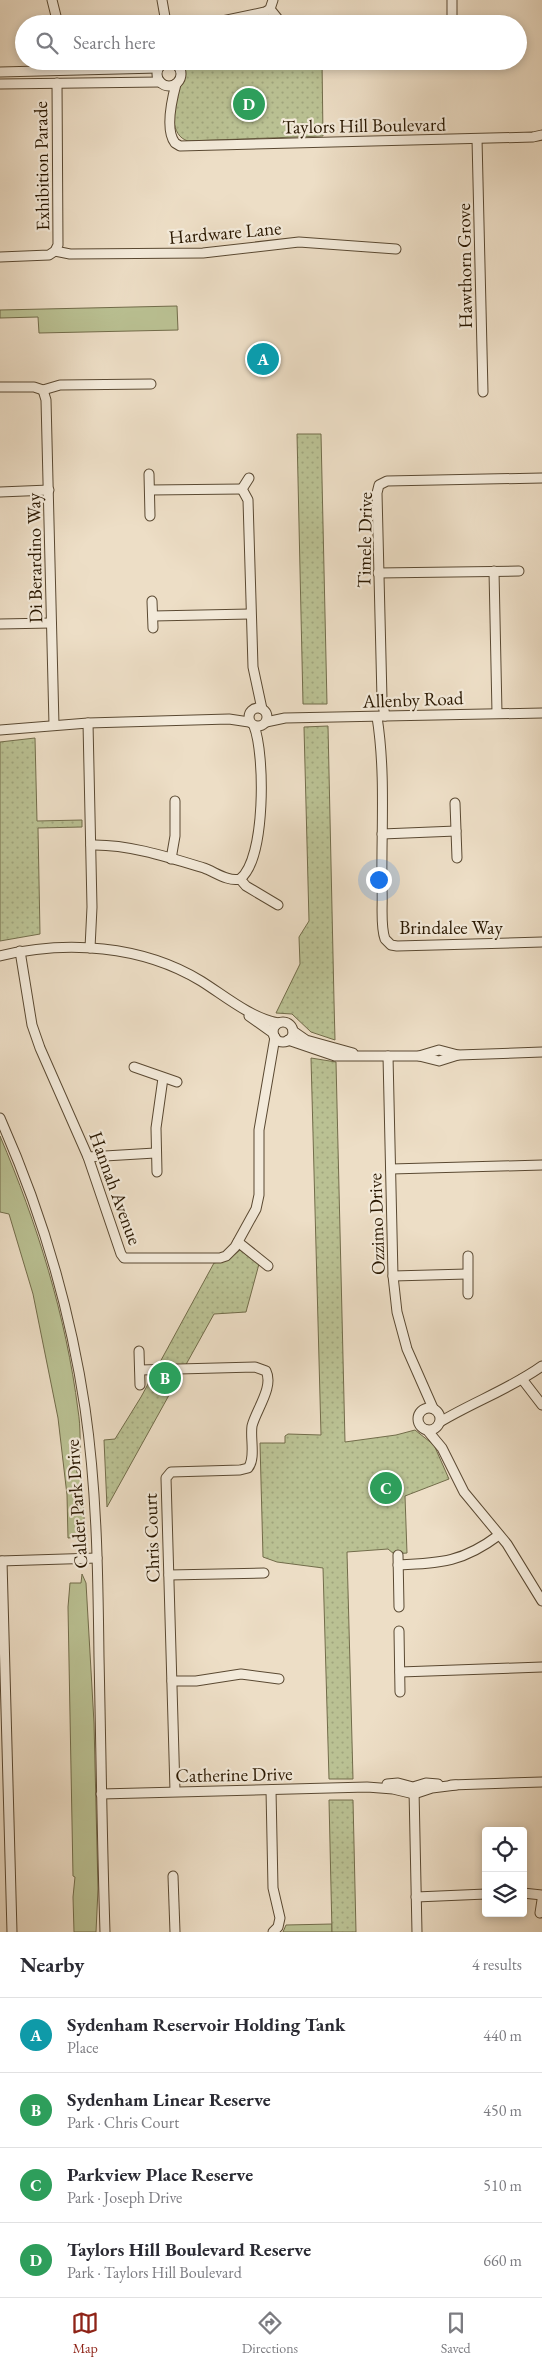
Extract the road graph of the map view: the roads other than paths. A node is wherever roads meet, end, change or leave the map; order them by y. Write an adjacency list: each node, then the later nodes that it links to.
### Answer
1 (52, 0): 5 (street)
2 (162, 0): 6 (street)
3 (452, 0): 9 (street)
4 (271, 4): 7 (street); 8 (street)
5 (56, 15)
6 (165, 15)
7 (259, 15)
8 (277, 15)
9 (452, 15)
10 (20, 70): 13 (street)
11 (159, 70): 15 (street)
12 (179, 70): 17 (street)
13 (0, 72)
14 (57, 83): 15 (street); 16 (street); 22 (street, Exhibition Parade)
15 (162, 83): 17 (street); 18 (street, Taylors Hill Boulevard)
16 (0, 84)
17 (176, 84): 18 (street, Taylors Hill Boulevard)
18 (170, 106): 20 (street, Taylors Hill Boulevard)
19 (539, 137): 20 (street, Taylors Hill Boulevard)
20 (477, 139): 27 (street, Hawthorn Grove)
21 (396, 249): 22 (street, Hardware Lane)
22 (55, 251): 23 (street, Exhibition Parade)
23 (0, 257)
24 (151, 384): 26 (street)
25 (0, 387): 26 (street)
26 (43, 390): 32 (street, Di Berardino Way)
27 (483, 392)
28 (149, 474): 33 (street)
29 (250, 478): 31 (street)
30 (542, 478): 38 (street, Timele Drive)
31 (242, 489): 33 (street); 40 (street)
32 (49, 490): 34 (street); 42 (street, Di Berardino Way)
33 (150, 490): 35 (street)
34 (0, 492)
35 (150, 516)
36 (519, 571): 37 (street)
37 (494, 572): 38 (street); 45 (street)
38 (378, 573): 47 (street, Timele Drive)
39 (152, 601): 41 (street)
40 (250, 614): 41 (street); 48 (street)
41 (153, 616): 44 (street)
42 (51, 623): 43 (street); 50 (street, Di Berardino Way)
43 (0, 624)
44 (153, 628)
45 (497, 713): 46 (street, Allenby Road); 47 (street, Allenby Road)
46 (542, 713)
47 (381, 716): 48 (street, Allenby Road); 55 (street, Brindalee Way)
48 (258, 718): 49 (street, Allenby Road); 59 (street)
49 (88, 723): 50 (street, Allenby Road); 56 (street)
50 (54, 725): 51 (street, Allenby Road)
51 (0, 730)
52 (175, 802): 58 (street)
53 (455, 804): 54 (street)
54 (456, 831): 55 (street); 57 (street)
55 (382, 834): 61 (street, Brindalee Way)
56 (91, 845): 58 (street); 62 (street)
57 (458, 858)
58 (171, 859): 59 (street)
59 (240, 879): 60 (street)
60 (278, 905)
61 (542, 942)
62 (90, 948): 63 (street); 65 (street)
63 (17, 952): 64 (street); 77 (street, Hannah Avenue)
64 (0, 956)
65 (232, 1001): 66 (street); 68 (street)
66 (278, 1023): 67 (street); 68 (street)
67 (293, 1030): 68 (street); 71 (street)
68 (279, 1038): 71 (street); 81 (street, Hannah Avenue)
69 (542, 1052): 70 (street)
70 (388, 1056): 71 (street); 79 (street, Ozzimo Drive)
71 (366, 1057)
72 (134, 1068): 73 (street)
73 (163, 1078): 74 (street); 76 (street)
74 (177, 1082)
75 (0, 1118): 102 (street, Calder Park Drive)
76 (156, 1153): 77 (street); 80 (street)
77 (88, 1157): 81 (street, Hannah Avenue)
78 (542, 1165): 79 (street)
79 (391, 1169): 85 (street, Ozzimo Drive)
80 (157, 1172)
81 (238, 1242): 83 (street)
82 (468, 1256): 84 (street)
83 (268, 1266)
84 (468, 1274): 85 (street); 86 (street)
85 (394, 1276): 92 (street, Ozzimo Drive)
86 (468, 1294)
87 (139, 1351): 89 (street)
88 (542, 1366): 90 (street)
89 (140, 1370): 91 (street); 106 (street, Chris Court)
90 (524, 1378): 93 (street); 96 (street)
91 (140, 1386)
92 (422, 1386): 94 (street, Ozzimo Drive); 95 (street, Ozzimo Drive)
93 (542, 1405)
94 (423, 1410): 95 (street); 98 (street)
95 (436, 1410): 96 (street); 97 (street)
96 (459, 1410): 97 (street)
97 (439, 1423): 98 (street); 99 (street)
98 (427, 1430): 99 (street)
99 (442, 1448): 100 (street)
100 (500, 1535): 104 (street); 107 (street)
101 (398, 1555): 104 (street)
102 (97, 1558): 103 (street); 119 (street, Calder Park Drive)
103 (1, 1561): 128 (street)
104 (398, 1565): 108 (street)
105 (264, 1573): 106 (street)
106 (169, 1575): 113 (street, Chris Court)
107 (542, 1601)
108 (399, 1607)
109 (399, 1631): 111 (street)
110 (542, 1667): 111 (street)
111 (400, 1672): 114 (street)
112 (279, 1679): 113 (street)
113 (172, 1681): 118 (street, Chris Court)
114 (400, 1692)
115 (542, 1783): 117 (street, Catherine Drive)
116 (271, 1790): 117 (street, Catherine Drive); 118 (street, Catherine Drive); 132 (street)
117 (414, 1790): 124 (street)
118 (175, 1791): 119 (street, Catherine Drive)
119 (101, 1794): 126 (street, Calder Park Drive)
120 (173, 1876): 131 (street)
121 (482, 1894): 124 (street)
122 (527, 1894): 123 (street)
123 (542, 1896)
124 (416, 1897): 133 (street)
125 (542, 1900): 127 (street)
126 (104, 1902): 129 (street, Calder Park Drive); 130 (street, Calder Park Drive)
127 (540, 1913)
128 (12, 1932)
129 (100, 1932)
130 (105, 1932)
131 (175, 1932)
132 (273, 1932)
133 (417, 1932)

